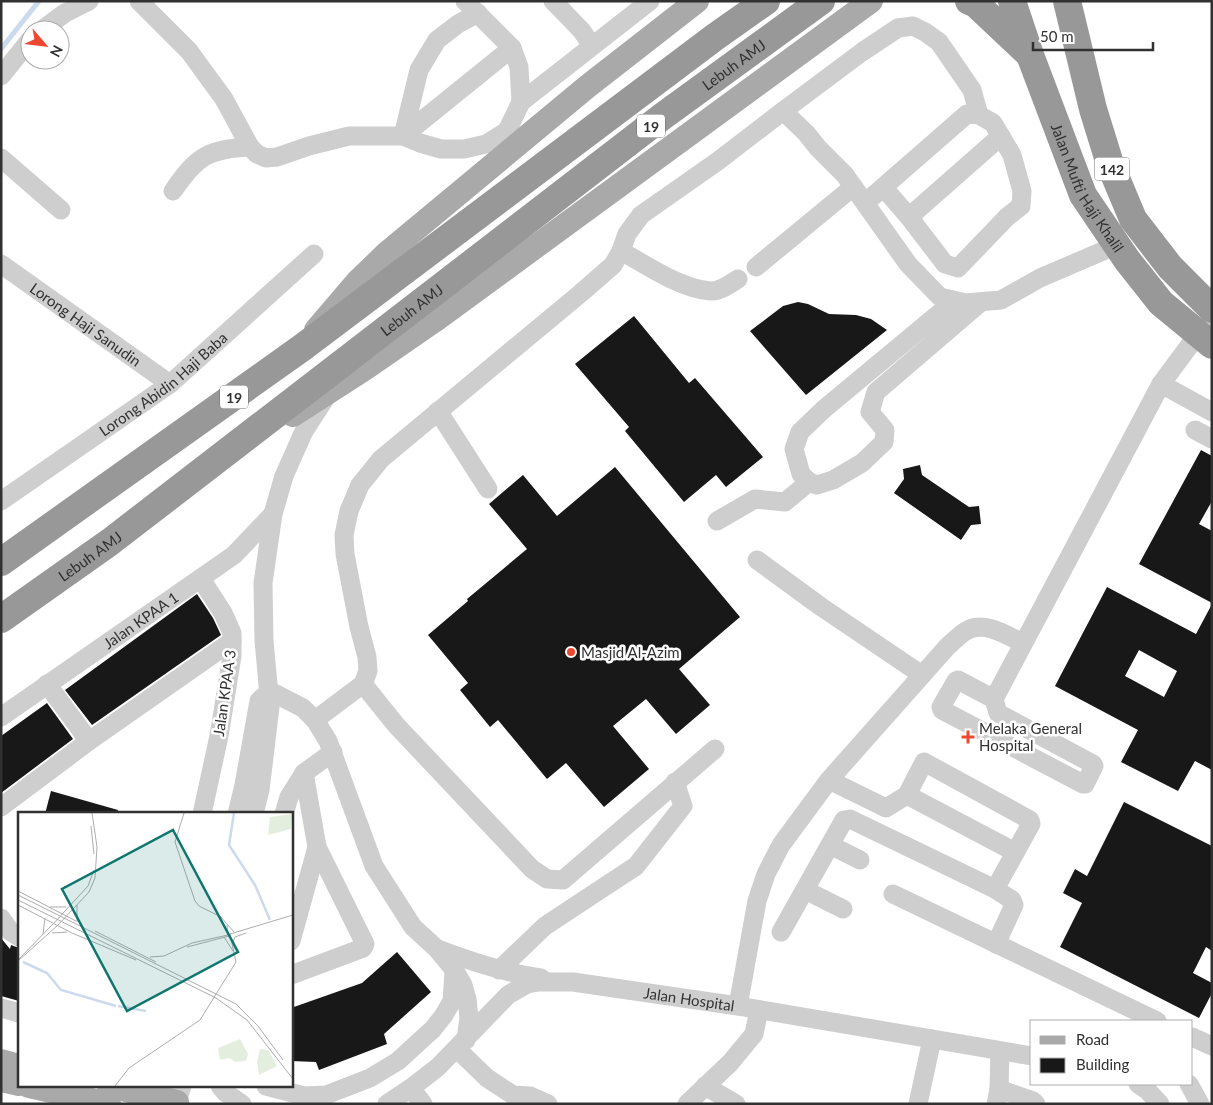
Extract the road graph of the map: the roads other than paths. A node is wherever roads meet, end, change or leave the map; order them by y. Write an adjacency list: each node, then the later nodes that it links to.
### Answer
1 (89, 1): 14 (street)
2 (139, 1): 26 (street)
3 (552, 1): 15 (street)
4 (650, 1): 13 (street)
5 (697, 1): 25 (main road)
6 (766, 1): 44 (highway, 19)
7 (821, 1): 52 (highway, Lebuh AMJ / 19)
8 (969, 1): 18 (highway)
9 (1012, 1): 18 (highway, Jalan Mufti Haji Khalil / 142)
10 (1067, 1): 42 (highway, Jalan Mufti Haji Khalil / 142)
11 (869, 2): 47 (main road)
12 (472, 7): 16 (street); 23 (street)
13 (627, 7): 15 (street)
14 (56, 20)
15 (592, 46): 20 (street)
16 (512, 48): 20 (street); 23 (street)
17 (20, 52): 19 (street)
18 (1030, 54): 34 (highway, Jalan Mufti Haji Khalil / 142)
19 (1, 76)
20 (521, 102): 25 (street)
21 (783, 111): 22 (street); 28 (street); 35 (street)
22 (979, 116): 24 (street); 29 (street)
23 (403, 136): 25 (street); 26 (street)
24 (1001, 136): 33 (street); 33 (street)
25 (513, 138): 44 (main road)
26 (250, 147): 30 (street)
27 (1, 158): 32 (street)
28 (854, 187): 31 (street); 38 (street)
29 (884, 188): 31 (street); 33 (street)
30 (173, 191)
31 (865, 203): 40 (street)
32 (61, 210)
33 (909, 217)
34 (1117, 245): 41 (street); 43 (highway, Jalan Mufti Haji Khalil / 142)
35 (621, 251): 39 (street); 48 (street)
36 (314, 254): 45 (street, Lorong Abidin Haji Baba)
37 (1, 264): 45 (street, Lorong Haji Sanudin)
38 (756, 267)
39 (738, 279)
40 (954, 300): 41 (street); 53 (street)
41 (981, 302): 53 (street)
42 (1212, 309)
43 (1207, 332): 46 (street)
44 (303, 347): 59 (highway, 19)
45 (170, 384): 55 (street, Lorong Abidin Haji Baba)
46 (1161, 384): 49 (street); 63 (street)
47 (330, 391): 52 (main road); 56 (street)
48 (438, 411): 54 (street); 66 (street)
49 (1212, 412)
50 (1195, 430): 51 (street)
51 (1212, 439)
52 (228, 451): 61 (highway, Lebuh AMJ / 19)
53 (809, 482): 57 (street)
54 (488, 489)
55 (1, 501)
56 (273, 514): 60 (street, Jalan KPAA 1); 67 (street)
57 (717, 521)
58 (757, 560): 64 (street)
59 (1, 562)
60 (201, 579): 62 (street, Jalan KPAA 3); 65 (street, Jalan KPAA 1)
61 (1, 619)
62 (232, 641): 71 (street); 79 (street, Jalan KPAA 3)
63 (1023, 643): 64 (street); 68 (street)
64 (922, 675): 75 (street)
65 (47, 684): 69 (street, Jalan KPAA 1); 71 (street)
66 (363, 684): 70 (street); 76 (street)
67 (268, 690): 70 (street); 80 (street); 81 (street)
68 (994, 699): 68 (street)
69 (1, 717)
70 (315, 720): 73 (street)
71 (89, 741): 78 (street)
72 (715, 749): 76 (street)
73 (333, 752): 74 (street); 96 (street)
74 (304, 772): 82 (street); 84 (street)
75 (829, 780): 77 (street); 101 (street)
76 (675, 782): 97 (street)
77 (907, 795): 85 (street); 85 (street)
78 (1, 807)
79 (202, 812)
80 (237, 812)
81 (254, 812)
82 (285, 812)
83 (830, 845): 86 (street); 87 (street); 88 (street)
84 (317, 847): 94 (street); 99 (street)
85 (1015, 852): 87 (street)
86 (860, 860)
87 (995, 888): 95 (street)
88 (805, 890): 90 (street); 92 (street)
89 (893, 894): 95 (street)
90 (843, 909)
91 (1, 918): 93 (street)
92 (781, 932)
93 (18, 936)
94 (292, 937)
95 (996, 944): 105 (street)
96 (437, 949): 97 (street); 98 (street)
97 (500, 970): 100 (street)
98 (454, 971): 109 (street); 123 (street)
99 (292, 975)
100 (573, 982): 101 (street, Jalan Hospital); 109 (street, Jalan Hospital)
101 (738, 1006): 103 (street, Jalan Hospital)
102 (1, 1008): 104 (street)
103 (759, 1010): 108 (street, Jalan Hospital); 119 (street)
104 (18, 1013)
105 (1126, 1014): 106 (street)
106 (1153, 1020)
107 (1193, 1038): 110 (street)
108 (932, 1039): 111 (street, Jalan Hospital); 135 (street)
109 (461, 1044): 124 (street, Jalan Hospital); 132 (street)
110 (1212, 1046)
111 (1000, 1051): 112 (street, Jalan Hospital); 125 (street)
112 (1030, 1056)
113 (1, 1061): 114 (main road)
114 (18, 1066)
115 (1, 1080): 116 (main road)
116 (18, 1084)
117 (1140, 1085): 137 (street)
118 (1190, 1085): 138 (street)
119 (705, 1086): 133 (street); 134 (street)
120 (37, 1088): 127 (main road); 128 (main road)
121 (120, 1088): 126 (main road)
122 (222, 1088): 129 (street)
123 (274, 1088)
124 (411, 1088): 130 (street, Jalan Hospital); 131 (street)
125 (997, 1097): 136 (street)
126 (172, 1098)
127 (79, 1104)
128 (109, 1104)
129 (242, 1104)
130 (387, 1104)
131 (423, 1104)
132 (548, 1104)
133 (688, 1104)
134 (736, 1104)
135 (918, 1104)
136 (1036, 1104)
137 (1160, 1104)
138 (1200, 1104)

